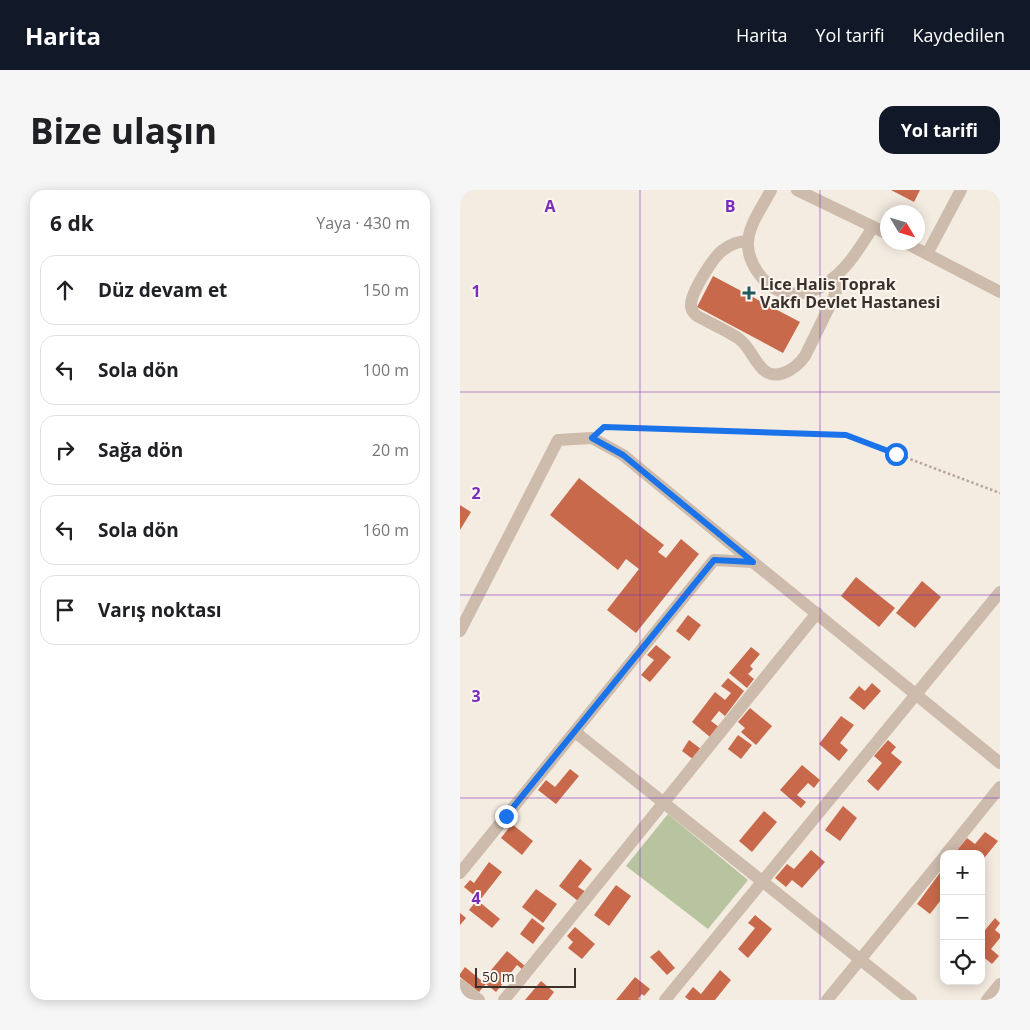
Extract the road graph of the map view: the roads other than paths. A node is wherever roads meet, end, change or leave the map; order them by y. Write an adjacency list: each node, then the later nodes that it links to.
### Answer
1 (771, 190): 6 (street)
2 (797, 190): 4 (street)
3 (961, 190): 8 (street)
4 (873, 227): 5 (street); 9 (street)
5 (880, 230)
6 (748, 241): 9 (street); 9 (street)
7 (919, 250): 8 (street)
8 (927, 254): 10 (street)
9 (833, 278)
10 (1000, 292)
11 (753, 562): 13 (street); 14 (street); 16 (street)
12 (1000, 592): 15 (street)
13 (817, 613): 15 (street); 19 (street)
14 (460, 631)
15 (916, 693): 17 (street); 23 (street)
16 (574, 732): 19 (street); 22 (street)
17 (1000, 763)
18 (1000, 787): 20 (street)
19 (664, 803): 23 (street); 28 (street)
20 (949, 850)
21 (940, 861): 24 (street)
22 (460, 873)
23 (762, 880): 24 (street); 29 (street)
24 (860, 959): 30 (street); 31 (street)
25 (1000, 984): 32 (street)
26 (460, 985): 27 (street)
27 (478, 1000)
28 (504, 1000)
29 (666, 1000)
30 (828, 1000)
31 (911, 1000)
32 (987, 1000)

